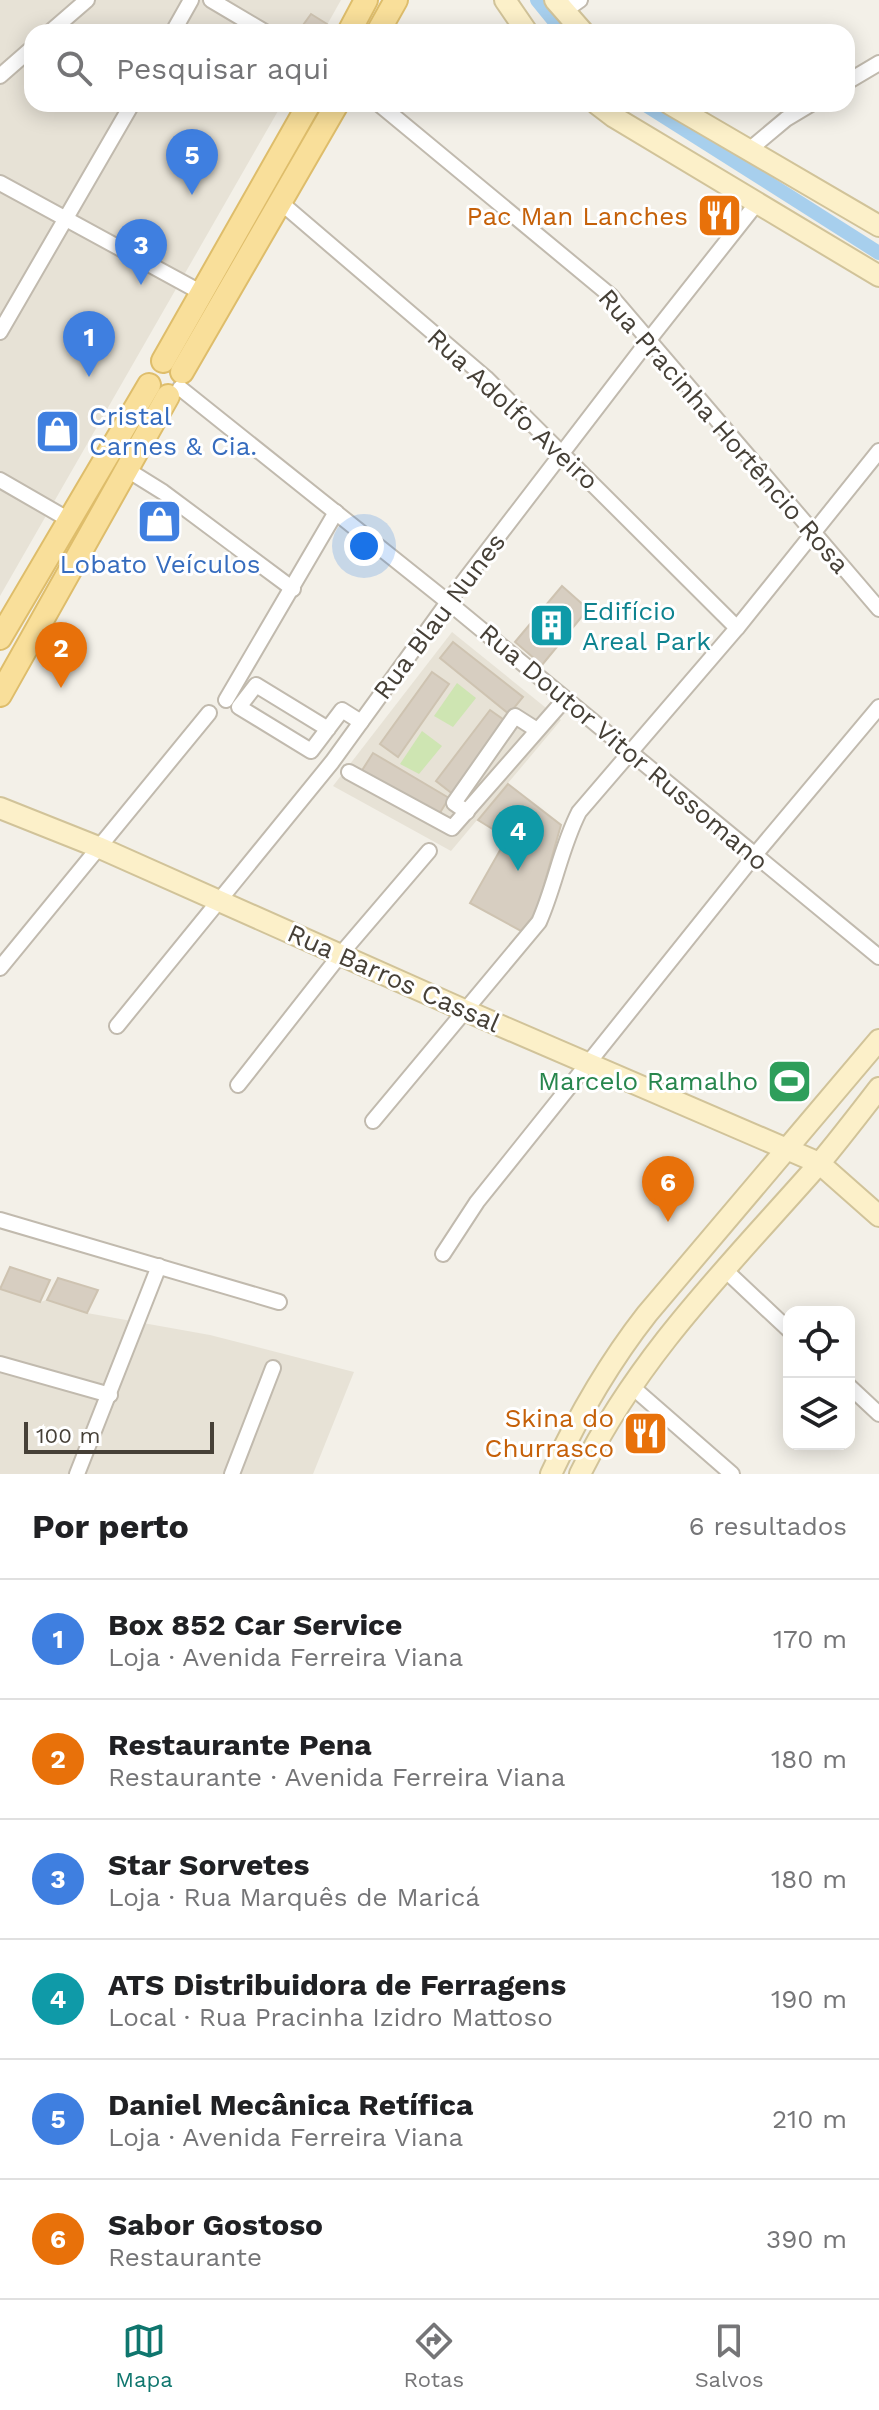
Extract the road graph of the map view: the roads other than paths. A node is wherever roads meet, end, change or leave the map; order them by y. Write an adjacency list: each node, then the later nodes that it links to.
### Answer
1 (87, 0): 8 (street)
2 (191, 0): 9 (street)
3 (211, 0): 10 (street)
4 (366, 0): 11 (main road)
5 (396, 0): 12 (main road)
6 (505, 0): 13 (main road)
7 (566, 4): 14 (main road)
8 (59, 24)
9 (178, 24)
10 (252, 24)
11 (353, 24)
12 (382, 24)
13 (522, 24)
14 (578, 24)
15 (24, 55): 17 (street)
16 (879, 63): 18 (street)
17 (0, 76)
18 (855, 77)
19 (127, 112): 30 (street)
20 (304, 112): 33 (main road)
21 (332, 112): 28 (main road)
22 (389, 112): 35 (street, Rua Pracinha Hortêncio Rosa)
23 (610, 112): 29 (main road)
24 (684, 112): 26 (main road)
25 (798, 112): 26 (street)
26 (749, 150): 31 (main road)
27 (0, 183): 30 (street)
28 (279, 201): 36 (main road); 38 (street, Rua Adolfo Aveiro)
29 (757, 203): 32 (main road); 35 (street, Rua Blau Nunes)
30 (65, 221): 33 (street); 34 (street)
31 (879, 226)
32 (879, 276)
33 (202, 293): 36 (main road)
34 (0, 332)
35 (648, 341): 38 (street, Rua Blau Nunes); 43 (street, Rua Pracinha Hortêncio Rosa)
36 (168, 381): 39 (main road); 41 (street, Rua Doutor Vitor Russomano); 42 (main road)
37 (879, 451): 43 (street)
38 (562, 452): 45 (street, Rua Blau Nunes); 47 (street, Rua Adolfo Aveiro)
39 (126, 469): 44 (street); 49 (main road)
40 (0, 480): 42 (street)
41 (336, 512): 44 (street); 45 (street, Rua Doutor Vitor Russomano)
42 (71, 521): 48 (main road)
43 (812, 533): 46 (street, Rua Pracinha Hortêncio Rosa); 47 (street)
44 (293, 589): 51 (street)
45 (448, 602): 50 (street, Rua Doutor Vitor Russomano); 54 (street, Rua Blau Nunes)
46 (879, 609)
47 (737, 628): 57 (street)
48 (0, 638)
49 (0, 695)
50 (565, 699): 56 (street); 57 (street, Rua Doutor Vitor Russomano)
51 (226, 700)
52 (879, 707): 63 (street)
53 (209, 713): 61 (street)
54 (361, 722): 55 (street); 64 (street, Rua Blau Nunes)
55 (328, 729): 55 (street)
56 (537, 730): 60 (street); 60 (street)
57 (629, 752): 63 (street, Rua Doutor Vitor Russomano); 68 (street)
58 (349, 772): 60 (street)
59 (0, 808): 61 (main road, Rua Barros Cassal)
60 (467, 812)
61 (98, 847): 64 (main road, Rua Barros Cassal); 67 (street)
62 (429, 851): 65 (street)
63 (754, 856): 66 (street, Rua Doutor Vitor Russomano); 71 (street)
64 (219, 901): 65 (main road, Rua Barros Cassal); 69 (street, Rua Blau Nunes)
65 (340, 955): 68 (main road, Rua Barros Cassal); 72 (street)
66 (879, 957)
67 (0, 968)
68 (464, 1010): 71 (main road, Rua Barros Cassal); 74 (street)
69 (117, 1026)
70 (879, 1040): 75 (main road)
71 (589, 1064): 75 (main road, Rua Barros Cassal); 79 (street)
72 (238, 1085)
73 (879, 1088): 76 (main road)
74 (373, 1121)
75 (787, 1150): 76 (main road, Rua Barros Cassal); 92 (main road)
76 (819, 1163): 77 (main road, Rua Barros Cassal); 81 (main road)
77 (879, 1216)
78 (0, 1220): 80 (street)
79 (443, 1254)
80 (159, 1266): 82 (street); 88 (street)
81 (724, 1269): 83 (street); 86 (main road)
82 (279, 1302)
83 (783, 1324)
84 (0, 1364): 88 (street)
85 (273, 1368): 91 (street)
86 (630, 1385): 93 (main road); 94 (street)
87 (855, 1392): 89 (street)
88 (110, 1395): 90 (street)
89 (879, 1414)
90 (77, 1474)
91 (232, 1474)
92 (551, 1474)
93 (580, 1474)
94 (732, 1474)

